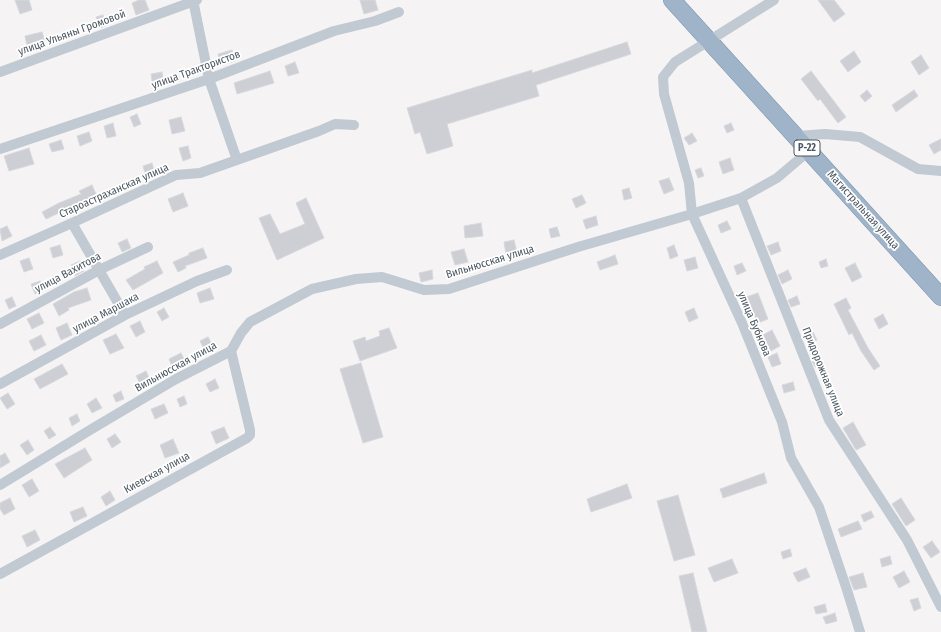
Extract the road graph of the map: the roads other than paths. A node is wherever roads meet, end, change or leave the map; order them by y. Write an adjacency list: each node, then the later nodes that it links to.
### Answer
1 (194, 0): 6 (street, улица Ульяны Громовой); 7 (street)
2 (672, 0): 5 (highway, Магистральная улица / Р-22)
3 (774, 0): 5 (street, улица Бубнова)
4 (400, 12): 7 (street, улица Трактористов)
5 (709, 40): 9 (highway, Магистральная улица / Р-22); 15 (street, улица Бубнова)
6 (0, 72)
7 (209, 79): 10 (street, улица Трактористов); 12 (street)
8 (354, 125): 12 (street, Староастраханская улица)
9 (796, 136): 11 (highway, Магистральная улица / Р-22); 13 (street)
10 (0, 149)
11 (810, 150): 14 (street, Вильнюсская улица); 21 (highway, Магистральная улица / Р-22)
12 (237, 160): 16 (street, Староастраханская улица)
13 (941, 171)
14 (741, 198): 15 (street, Вильнюсская улица); 28 (street, Придорожная улица)
15 (692, 214): 24 (street, Вильнюсская улица); 29 (street, улица Бубнова)
16 (72, 223): 18 (street, Староастраханская улица); 19 (street)
17 (148, 247): 19 (street, улица Вахитова)
18 (0, 254)
19 (99, 270): 22 (street); 23 (street, улица Вахитова)
20 (227, 270): 22 (street, улица Маршака)
21 (941, 296)
22 (126, 315): 25 (street, улица Маршака)
23 (0, 324)
24 (230, 351): 26 (street, Вильнюсская улица); 27 (street, Киевская улица)
25 (0, 384)
26 (0, 485)
27 (0, 574)
28 (941, 608)
29 (860, 632)

